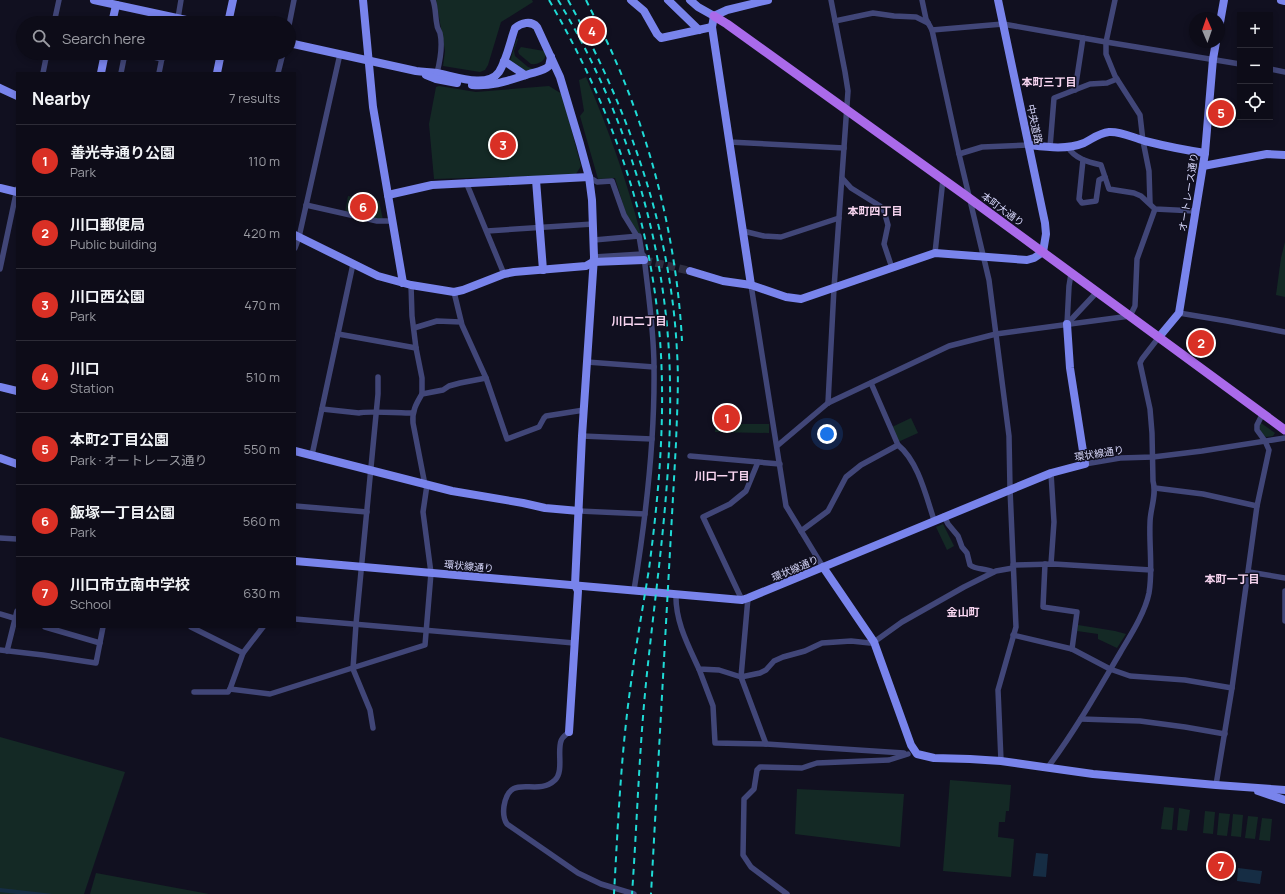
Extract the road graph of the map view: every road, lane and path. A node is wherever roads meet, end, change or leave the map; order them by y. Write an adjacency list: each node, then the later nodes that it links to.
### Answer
1 (59, 0): 24 (street)
2 (94, 0): 22 (street)
3 (181, 0): 27 (street)
4 (233, 0): 28 (street)
5 (294, 0): 29 (street)
6 (358, 0): 31 (street)
7 (363, 0): 31 (street)
8 (367, 0): 31 (street)
9 (433, 0): 64 (street)
10 (631, 0): 36 (street)
11 (668, 0): 36 (street)
12 (690, 0): 30 (street)
13 (768, 0): 20 (street)
14 (830, 0): 32 (street)
15 (922, 0): 33 (street)
16 (998, 0): 34 (street, 中央道路)
17 (1115, 0): 39 (street)
18 (1224, 0): 23 (street)
19 (1281, 0): 21 (street)
20 (756, 1): 30 (street)
21 (1285, 1)
22 (116, 2): 25 (street); 26 (street)
23 (1222, 12)
24 (56, 16)
25 (113, 16)
26 (163, 16)
27 (174, 16)
28 (230, 16)
29 (291, 16)
30 (714, 16): 35 (street); 71 (main road, 本町大通り)
31 (365, 18): 51 (street)
32 (835, 21): 33 (street); 71 (street)
33 (928, 24): 37 (street)
34 (1003, 24): 37 (street); 38 (street); 74 (street, 中央道路)
35 (712, 27): 36 (street); 73 (street)
36 (699, 30)
37 (932, 30): 79 (street)
38 (1083, 38): 39 (street); 68 (street)
39 (1106, 42): 44 (street); 66 (street)
40 (296, 45): 42 (street)
41 (1215, 48): 44 (street, オートレース通り)
42 (340, 54): 51 (street); 95 (street)
43 (550, 57): 52 (street); 54 (street); 70 (street)
44 (1213, 59): 53 (street); 78 (street, オートレース通り)
45 (46, 60): 57 (street)
46 (104, 60): 58 (street)
47 (124, 60): 59 (street)
48 (161, 60): 60 (street)
49 (220, 60): 61 (street)
50 (281, 60): 62 (street)
51 (368, 60): 56 (street); 91 (street)
52 (504, 61): 64 (street); 65 (street)
53 (1237, 63)
54 (547, 68): 65 (street); 70 (street)
55 (1273, 70): 63 (street)
56 (416, 71): 64 (street); 65 (street)
57 (43, 72)
58 (101, 72)
59 (121, 72)
60 (159, 72)
61 (217, 72)
62 (278, 72)
63 (1285, 72)
64 (437, 73)
65 (525, 75)
66 (1116, 79): 68 (street); 72 (street)
67 (0, 88): 69 (street)
68 (1075, 90): 76 (street)
69 (16, 96)
70 (566, 96): 84 (street)
71 (846, 110): 77 (street); 86 (main road, 本町大通り)
72 (1143, 141): 75 (street); 78 (street); 94 (street)
73 (729, 142): 77 (street); 103 (street)
74 (1029, 145): 76 (street); 79 (street); 107 (street, 中央道路)
75 (1067, 146): 76 (street); 81 (street)
76 (1050, 147)
77 (844, 148): 85 (street)
78 (1205, 153): 82 (street, オートレース通り)
79 (959, 154): 93 (street)
80 (1285, 155): 82 (street)
81 (1083, 160): 83 (street); 83 (street)
82 (1203, 166): 97 (street, オートレース通り)
83 (1105, 177): 94 (street)
84 (589, 178): 87 (street); 100 (street); 105 (street)
85 (842, 178): 98 (street); 113 (street)
86 (943, 179): 93 (main road, 本町大通り); 108 (street)
87 (536, 180): 88 (street); 101 (street)
88 (466, 182): 91 (street); 102 (street)
89 (0, 188): 90 (street)
90 (16, 191)
91 (388, 195): 99 (street)
92 (16, 196): 114 (street)
93 (969, 198): 107 (main road, 本町大通り); 109 (street)
94 (1150, 203): 96 (street)
95 (306, 205): 99 (street); 104 (street)
96 (1155, 209): 97 (street); 126 (street)
97 (1195, 211): 125 (street, オートレース通り)
98 (839, 218): 103 (street); 122 (street)
99 (392, 221): 119 (street)
100 (593, 224): 101 (street); 106 (street)
101 (540, 228): 102 (street); 115 (street)
102 (487, 231): 117 (street)
103 (743, 231): 121 (street)
104 (297, 236): 112 (street)
105 (637, 236): 106 (street); 110 (street)
106 (594, 240): 111 (street)
107 (1043, 252): 109 (street); 118 (main road, 本町大通り)
108 (935, 253): 109 (street); 113 (street)
109 (984, 257): 132 (street)
110 (644, 259): 111 (street); 136 (street)
111 (593, 262): 115 (street); 135 (street)
112 (353, 264): 119 (street); 131 (street)
113 (892, 268): 122 (street)
114 (0, 269)
115 (543, 270): 117 (street)
116 (690, 271): 121 (street)
117 (504, 274): 123 (street)
118 (1071, 274): 124 (main road, 本町大通り); 128 (street)
119 (403, 283): 120 (street)
120 (411, 285): 123 (street); 129 (street)
121 (751, 285): 122 (street); 156 (street)
122 (834, 288): 143 (street)
123 (454, 292): 127 (street)
124 (1096, 292): 126 (main road, 本町大通り); 128 (street)
125 (1178, 313): 130 (street); 133 (street, オートレース通り)
126 (1130, 316): 128 (street); 133 (main road, 本町大通り)
127 (462, 322): 129 (street); 138 (street)
128 (1067, 324): 132 (street); 165 (street)
129 (414, 328): 134 (street)
130 (1285, 332)
131 (338, 334): 134 (street); 144 (street)
132 (996, 334): 139 (street); 170 (street)
133 (1159, 337): 147 (main road, 本町大通り); 160 (street)
134 (416, 348): 142 (street)
135 (587, 362): 136 (street); 145 (street)
136 (654, 367): 153 (street)
137 (378, 377): 146 (street)
138 (486, 378): 142 (street); 145 (street)
139 (871, 383): 143 (street); 155 (street)
140 (0, 387): 141 (street)
141 (16, 391)
142 (422, 394): 148 (street)
143 (828, 403): 156 (street)
144 (322, 409): 146 (street); 158 (street)
145 (584, 410): 151 (street)
146 (375, 413): 148 (street); 166 (street)
147 (1264, 413): 149 (main road, 本町大通り); 154 (street)
148 (413, 414): 168 (street)
149 (1281, 424): 150 (main road, 本町大通り)
150 (1285, 430)
151 (582, 436): 153 (street); 173 (street)
152 (1285, 438): 154 (street, 環状線通り)
153 (652, 439): 175 (street)
154 (1265, 441): 160 (street, 環状線通り); 172 (street)
155 (898, 445): 177 (street); 178 (street)
156 (777, 446): 164 (street)
157 (296, 451): 158 (street)
158 (312, 455): 166 (street)
159 (690, 456): 163 (street)
160 (1153, 457): 165 (street, 環状線通り); 169 (street)
161 (0, 458): 162 (street)
162 (16, 461)
163 (758, 462): 164 (street); 195 (street)
164 (780, 464): 178 (street)
165 (1085, 464): 167 (street, 環状線通り)
166 (370, 470): 168 (street); 174 (street)
167 (1051, 473): 170 (street, 環状線通り); 182 (street)
168 (426, 485): 173 (street); 189 (street)
169 (1155, 488): 172 (street); 186 (street)
170 (1010, 489): 176 (street, 環状線通り); 185 (street)
171 (296, 506): 174 (street)
172 (1257, 506): 188 (street)
173 (579, 511): 175 (street); 191 (street)
174 (367, 512): 183 (street)
175 (645, 514): 192 (street)
176 (944, 516): 177 (street, 環状線通り); 187 (street)
177 (934, 520): 184 (street, 環状線通り)
178 (801, 530): 184 (street)
179 (0, 538): 180 (street)
180 (16, 539)
181 (296, 561): 183 (street, 環状線通り)
182 (1048, 564): 185 (street); 186 (street); 210 (street)
183 (362, 567): 189 (street, 環状線通り); 200 (street)
184 (823, 567): 195 (street, 環状線通り); 207 (street)
185 (1013, 567): 187 (street); 206 (street)
186 (1151, 570): 216 (street)
187 (993, 572): 207 (street)
188 (1249, 572): 190 (street); 218 (street)
189 (431, 573): 191 (street, 環状線通り); 205 (street)
190 (1285, 578)
191 (575, 585): 192 (street, 環状線通り); 209 (street)
192 (634, 590): 194 (street, 環状線通り)
193 (1285, 591): 199 (street)
194 (676, 594): 195 (street, 環状線通り); 215 (street)
195 (745, 599): 217 (street)
196 (0, 614): 197 (street)
197 (16, 619): 212 (street)
198 (296, 619): 200 (street)
199 (1285, 621)
200 (356, 624): 205 (street); 214 (street)
201 (48, 628): 208 (street)
202 (103, 628): 208 (street)
203 (194, 628): 213 (street)
204 (262, 628): 213 (street)
205 (427, 631): 209 (street); 214 (street)
206 (1013, 635): 210 (street); 227 (street)
207 (874, 642): 217 (street); 226 (street)
208 (100, 643): 212 (street)
209 (574, 643): 223 (street)
210 (1072, 649): 216 (street)
211 (0, 650): 212 (street)
212 (7, 651)
213 (244, 653): 219 (street)
214 (353, 669): 219 (street); 222 (street)
215 (699, 669): 217 (street); 225 (street)
216 (1110, 669): 218 (street); 221 (street)
217 (741, 677): 225 (street)
218 (1232, 688): 224 (street)
219 (230, 689): 220 (street)
220 (194, 692)
221 (1081, 719): 224 (street); 228 (street)
222 (373, 728)
223 (569, 732): 233 (street)
224 (1225, 734): 229 (street)
225 (766, 744): 226 (street)
226 (912, 754): 227 (street); 234 (street)
227 (1001, 761): 228 (street)
228 (1048, 767): 229 (street)
229 (1216, 785): 230 (street)
230 (1250, 788): 231 (street); 232 (street)
231 (1285, 790)
232 (1285, 800)
233 (634, 894)
234 (787, 894)

